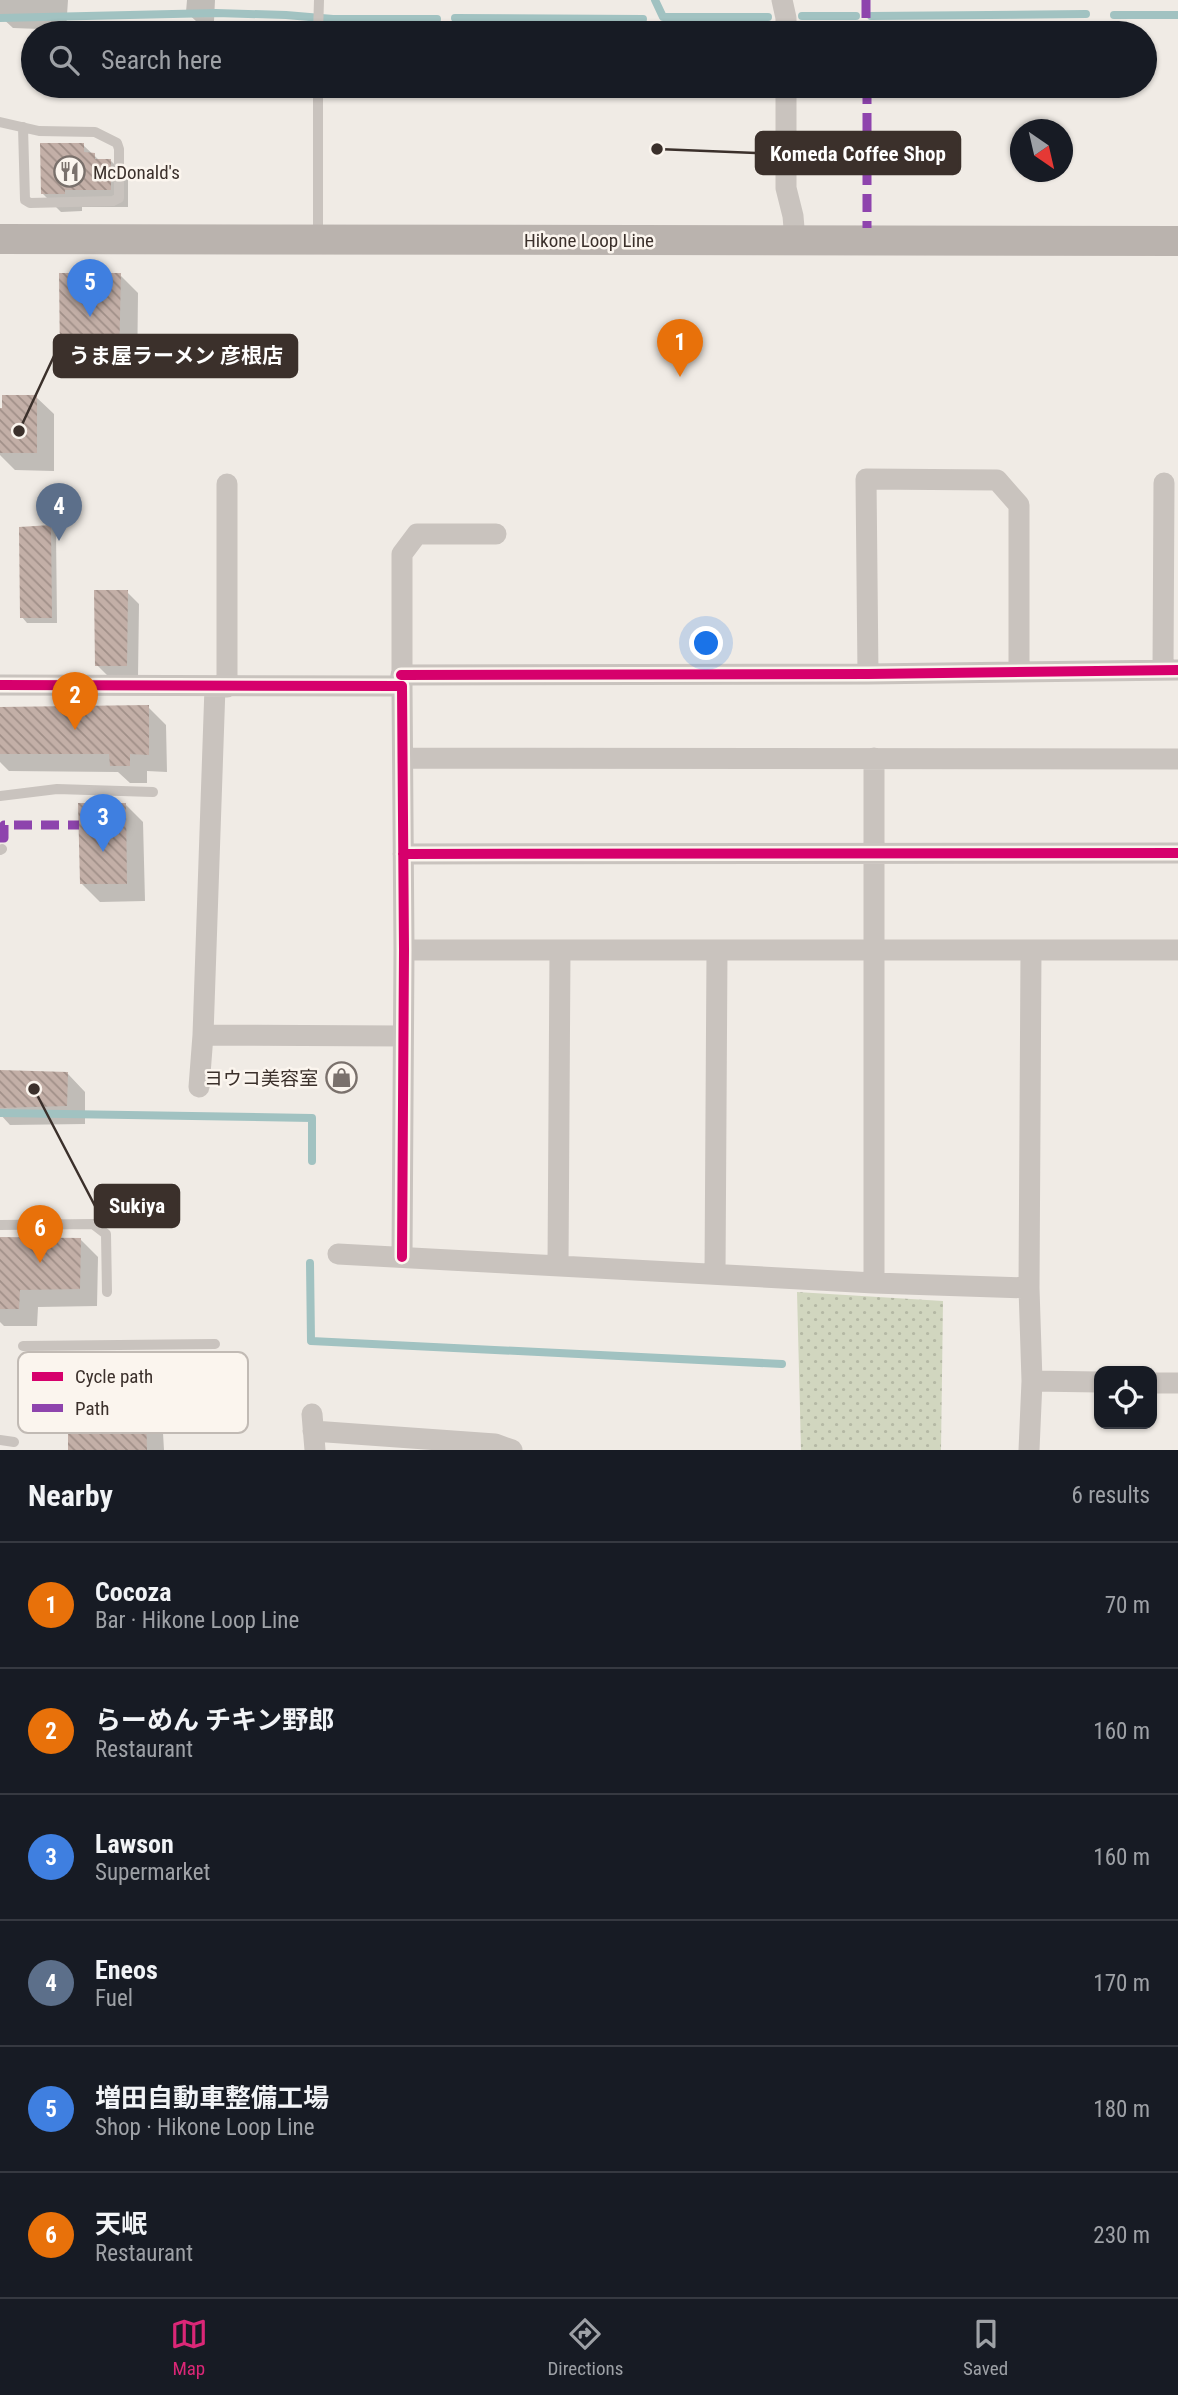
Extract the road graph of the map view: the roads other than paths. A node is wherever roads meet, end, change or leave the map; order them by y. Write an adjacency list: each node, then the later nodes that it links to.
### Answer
1 (782, 0): 4 (street)
2 (318, 2): 3 (lane)
3 (318, 21)
4 (786, 21)
5 (318, 98): 10 (lane)
6 (786, 98): 11 (street)
7 (0, 121): 8 (lane)
8 (23, 127): 8 (lane)
9 (0, 239): 10 (main road, Hikone Loop Line)
10 (318, 239): 11 (main road, Hikone Loop Line)
11 (795, 240): 12 (main road, Hikone Loop Line)
12 (1178, 241)
13 (1164, 483): 16 (street)
14 (227, 484): 21 (street)
15 (496, 534): 19 (street)
16 (1170, 670): 17 (street)
17 (1019, 671): 18 (street); 18 (street)
18 (869, 674): 19 (street)
19 (401, 680): 21 (street); 22 (street)
20 (0, 685): 21 (street)
21 (221, 687): 36 (street)
22 (403, 758): 23 (street); 29 (street)
23 (874, 758): 24 (street); 27 (street)
24 (1178, 759)
25 (153, 792): 26 (lane)
26 (0, 796)
27 (873, 853): 28 (street); 29 (street); 33 (street)
28 (1178, 853)
29 (403, 854): 30 (street)
30 (404, 950): 31 (street); 37 (street)
31 (560, 950): 32 (street); 42 (street)
32 (716, 950): 33 (street); 43 (street)
33 (874, 950): 34 (street); 44 (street)
34 (1031, 950): 35 (street); 45 (street)
35 (1178, 950)
36 (203, 1035): 37 (street); 38 (street)
37 (402, 1036): 41 (street)
38 (199, 1087)
39 (0, 1225): 46 (lane)
40 (338, 1254): 41 (street)
41 (402, 1257): 42 (street)
42 (558, 1266): 43 (street)
43 (715, 1274): 44 (street)
44 (874, 1283): 45 (street)
45 (1029, 1288): 49 (street)
46 (107, 1292)
47 (215, 1344): 48 (lane)
48 (23, 1346)
49 (1032, 1381): 50 (street); 57 (street)
50 (1094, 1382)
51 (1157, 1383): 52 (street)
52 (1178, 1383)
53 (313, 1432): 56 (street)
54 (0, 1440): 55 (lane)
55 (14, 1442)
56 (512, 1450)
57 (1029, 1450)

